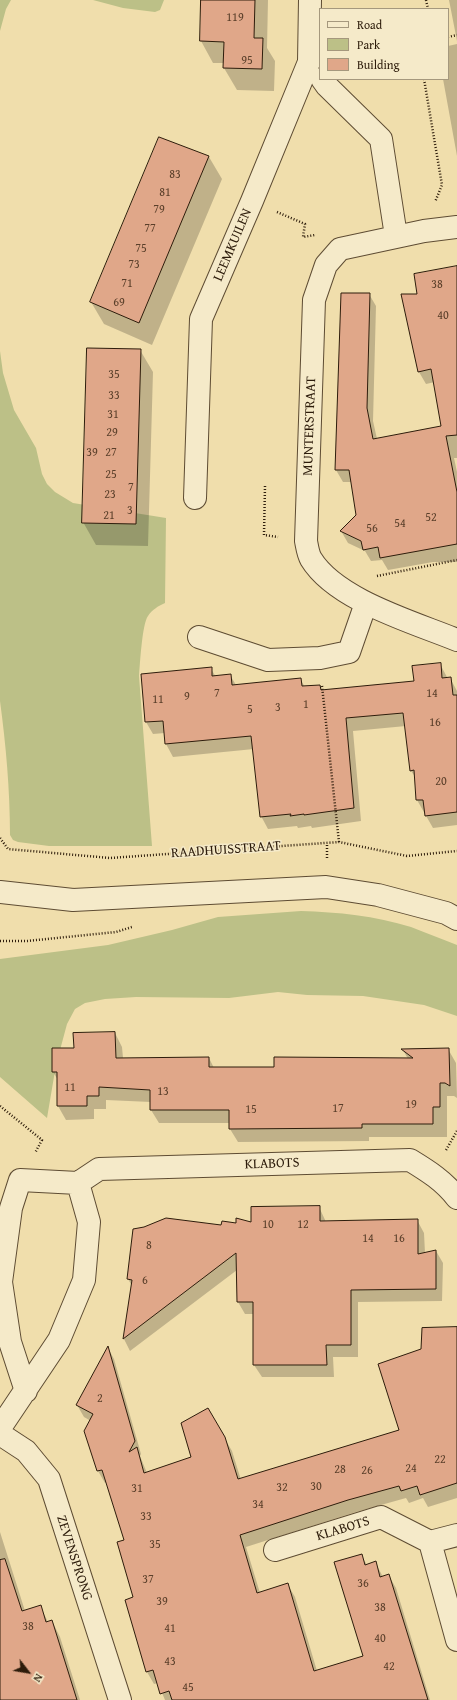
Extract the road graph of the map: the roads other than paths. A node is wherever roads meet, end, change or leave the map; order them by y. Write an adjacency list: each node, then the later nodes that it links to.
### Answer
1 (310, 0): 2 (street, LEEMKUILEN)
2 (315, 69): 6 (street, LEEMKUILEN)
3 (323, 80): 5 (street)
4 (457, 227): 5 (street)
5 (396, 236): 7 (street, MUNTERSTRAAT)
6 (195, 498)
7 (366, 603): 8 (street); 9 (street, MUNTERSTRAAT)
8 (199, 637)
9 (457, 640)
10 (0, 892): 11 (street)
11 (457, 919)
12 (78, 1183): 13 (street, KLABOTS); 14 (street); 14 (street)
13 (457, 1198)
14 (26, 1391): 15 (street)
15 (0, 1428)
16 (0, 1434): 21 (street, ZEVENSPRONG)
17 (457, 1535): 18 (street)
18 (430, 1542): 19 (street, KLABOTS); 20 (street)
19 (275, 1550)
20 (457, 1640)
21 (120, 1700)

